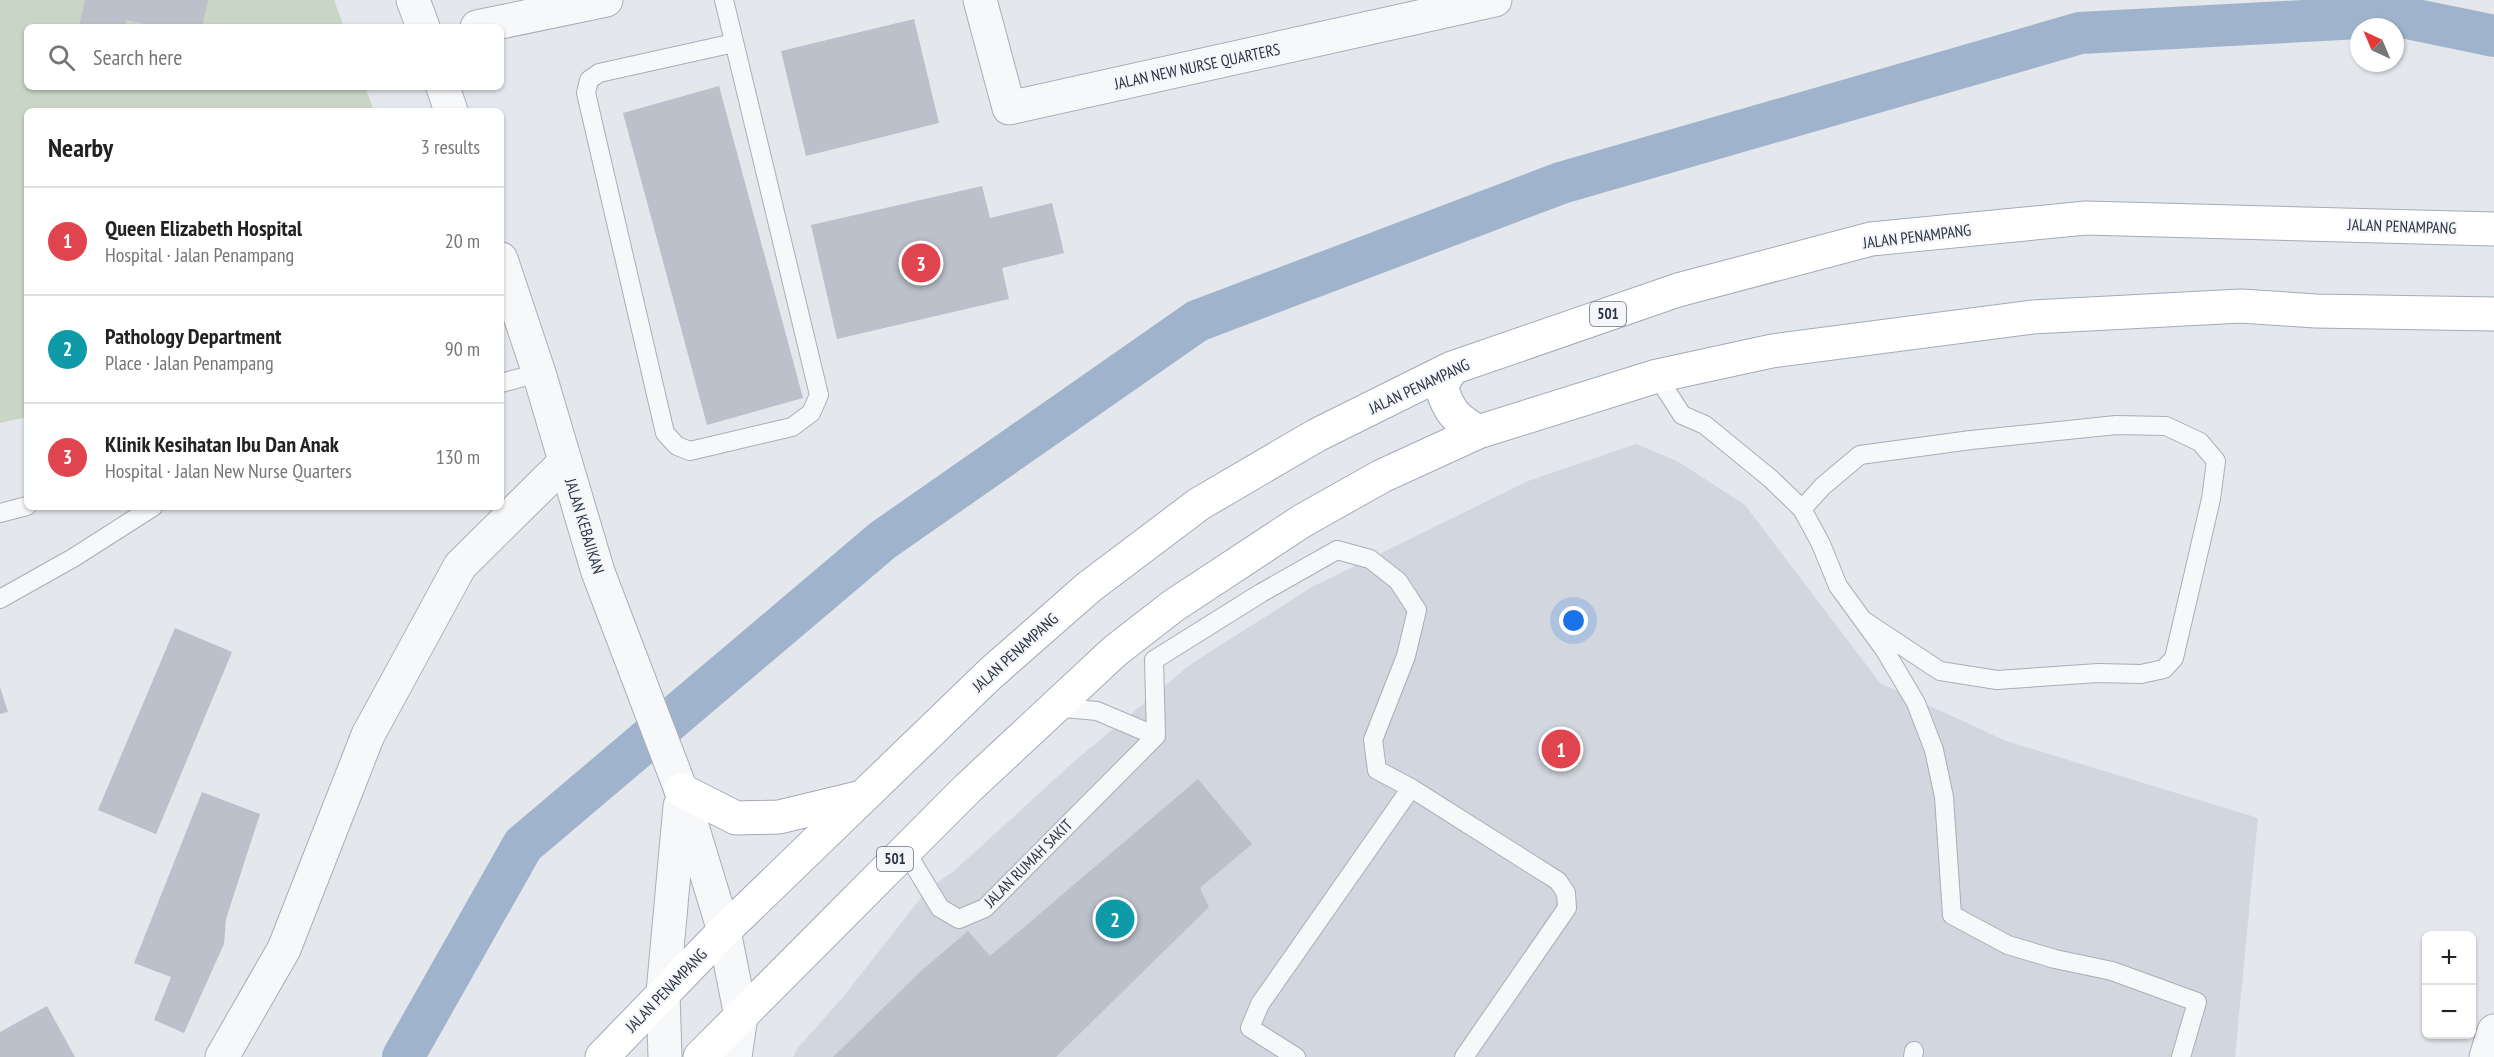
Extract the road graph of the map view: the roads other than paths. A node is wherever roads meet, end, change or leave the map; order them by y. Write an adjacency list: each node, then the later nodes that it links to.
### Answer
1 (414, 0): 6 (street)
2 (606, 0): 7 (street)
3 (724, 0): 8 (lane)
4 (980, 0): 5 (street, JALAN NEW NURSE QUARTERS)
5 (1495, 0)
6 (422, 24)
7 (491, 24)
8 (734, 43): 8 (lane)
9 (444, 90): 10 (street)
10 (451, 108)
11 (2494, 230): 14 (main road, JALAN PENAMPANG / 501)
12 (504, 268): 15 (street, JALAN KEBAJIKAN)
13 (2494, 314): 16 (main road, 501)
14 (1452, 368): 18 (main road); 30 (main road, JALAN PENAMPANG / 501)
15 (539, 373): 17 (lane); 19 (street, JALAN KEBAJIKAN)
16 (1657, 376): 18 (main road, 501); 21 (lane)
17 (504, 382)
18 (1478, 432): 26 (main road, 501)
19 (565, 462): 29 (street, JALAN KEBAJIKAN); 36 (street)
20 (24, 507): 23 (lane)
21 (1802, 509): 25 (lane); 25 (lane)
22 (148, 510): 24 (lane)
23 (0, 513)
24 (0, 599)
25 (1863, 620): 43 (lane)
26 (1053, 707): 27 (lane); 31 (main road, 501)
27 (1156, 736): 28 (lane); 31 (lane, JALAN RUMAH SAKIT)
28 (1411, 788): 41 (lane); 42 (lane)
29 (681, 790): 30 (main road); 32 (street, JALAN KEBAJIKAN); 33 (street, JALAN KEBAJIKAN)
30 (864, 796): 32 (main road, JALAN PENAMPANG / 501)
31 (904, 850): 34 (main road, 501)
32 (724, 931): 33 (main road, JALAN PENAMPANG / 501); 34 (street, JALAN KEBAJIKAN)
33 (663, 993): 37 (main road, JALAN PENAMPANG / 501); 38 (street, JALAN KEBAJIKAN)
34 (741, 1016): 39 (main road, 501); 40 (street, JALAN KEBAJIKAN)
35 (2494, 1031): 44 (street)
36 (222, 1057)
37 (602, 1057)
38 (664, 1057)
39 (700, 1057)
40 (735, 1057)
41 (1296, 1057)
42 (1464, 1057)
43 (2181, 1057)
44 (2486, 1057)

